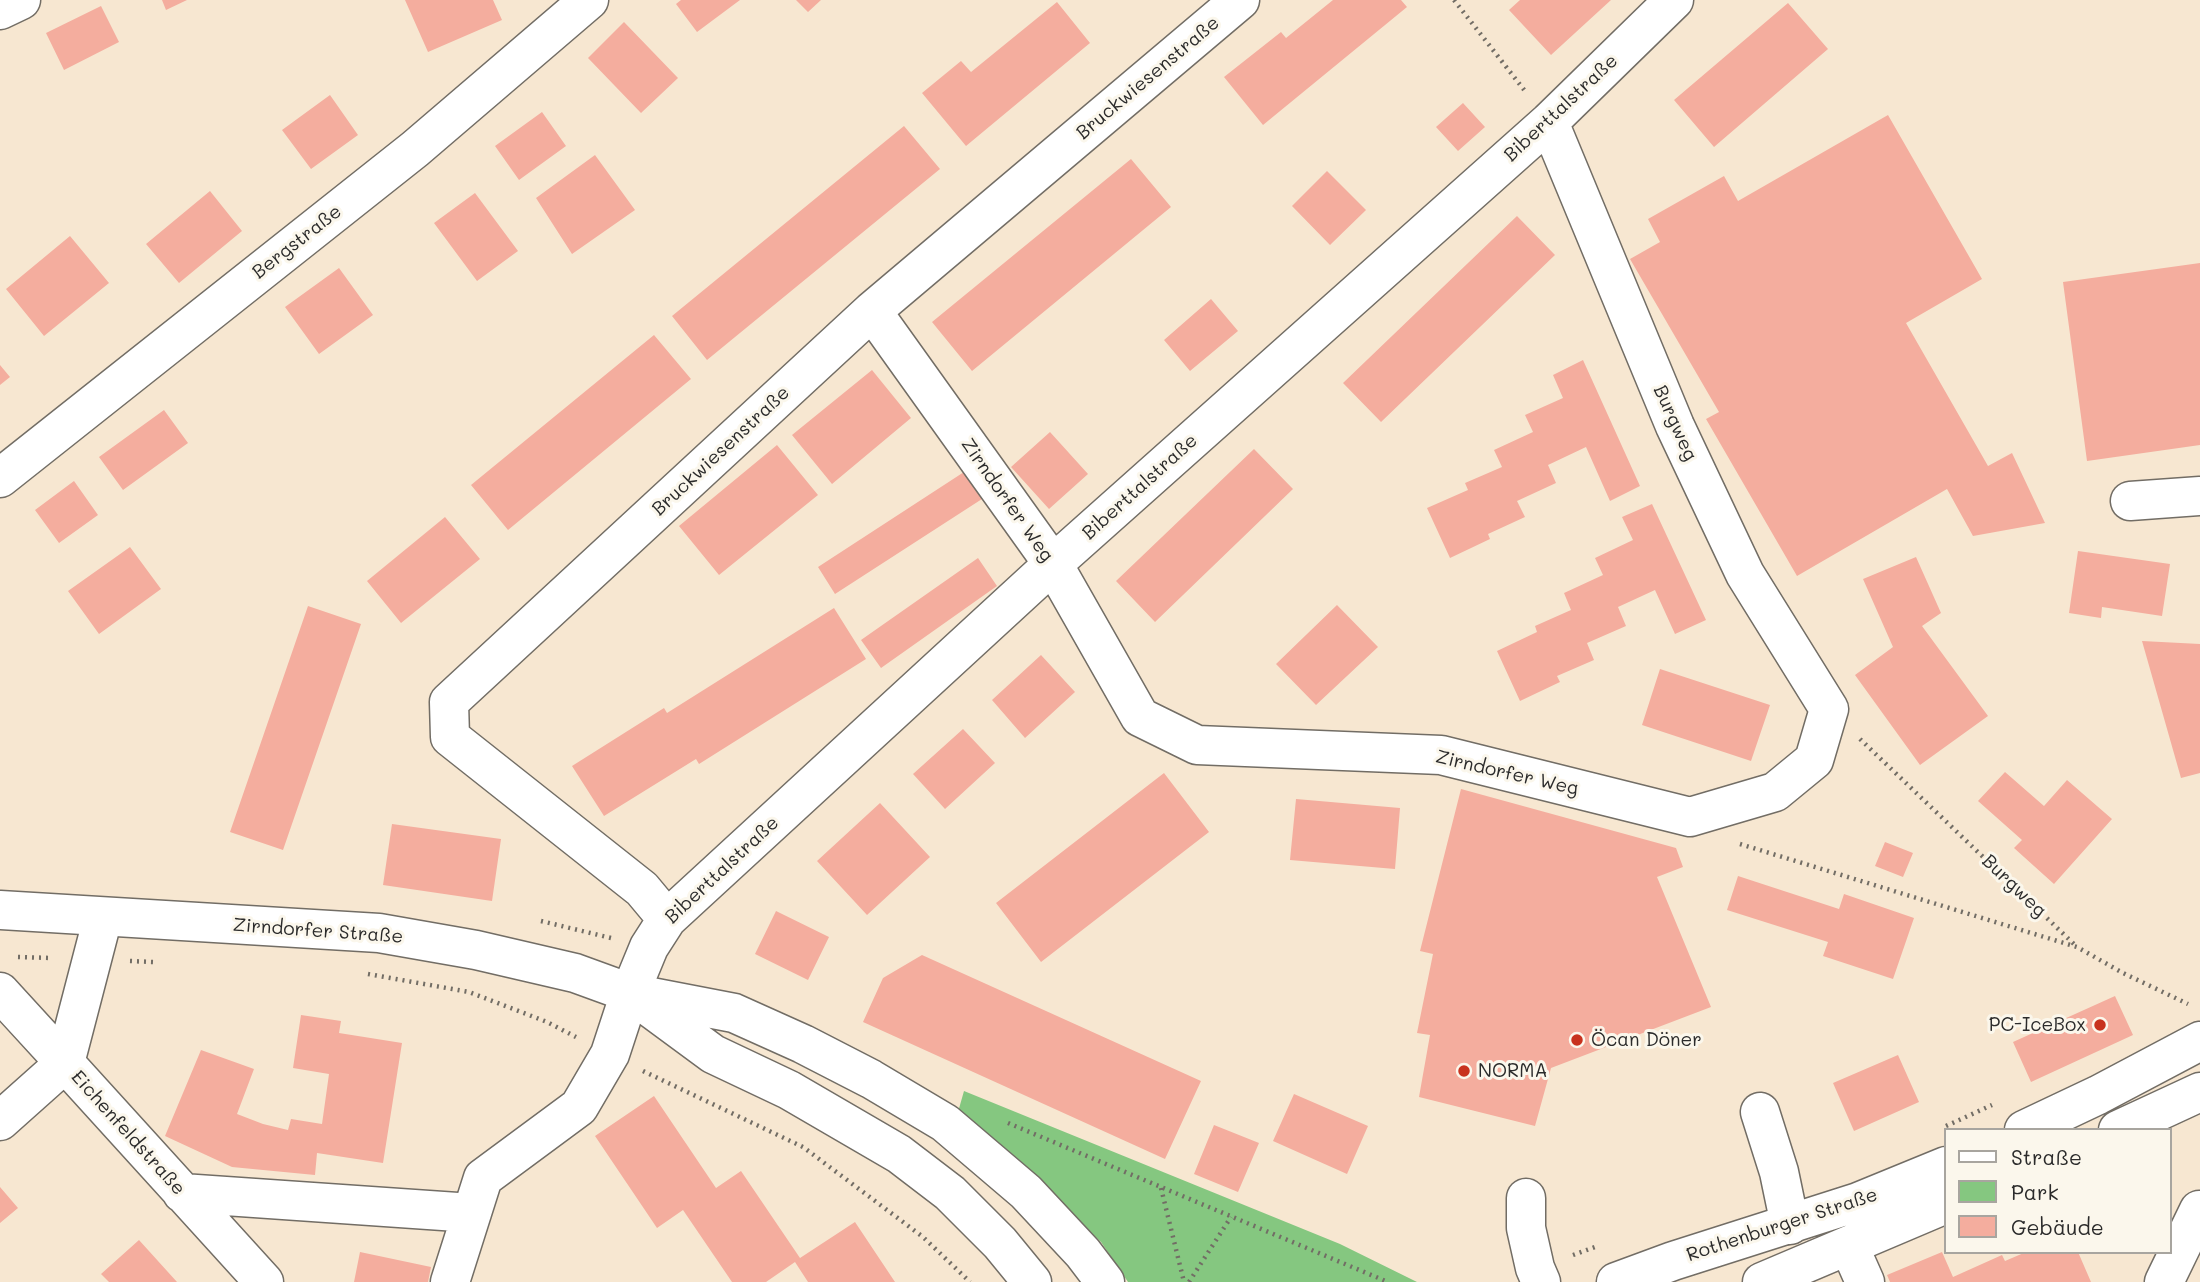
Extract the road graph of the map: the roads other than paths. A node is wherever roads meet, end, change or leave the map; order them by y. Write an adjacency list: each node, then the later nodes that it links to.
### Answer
1 (21, 0): 5 (street)
2 (589, 0): 8 (street, Bergstraße)
3 (1241, 0): 7 (street, Bruckwiesenstraße)
4 (1674, 0): 6 (street, Biberttalstraße)
5 (0, 10)
6 (1549, 122): 11 (street, Biberttalstraße); 12 (street, Burgweg)
7 (872, 312): 11 (street, Zirndorfer Weg); 15 (street, Bruckwiesenstraße)
8 (0, 478)
9 (2200, 496): 10 (street)
10 (2130, 502)
11 (1053, 564): 12 (street, Zirndorfer Weg); 15 (street, Biberttalstraße)
12 (1690, 817)
13 (0, 910): 14 (street, Zirndorfer Straße)
14 (103, 917): 17 (street, Zirndorfer Straße); 19 (street, Eichenfeldstraße)
15 (667, 919): 17 (street, Biberttalstraße)
16 (7, 974): 19 (street)
17 (630, 993): 30 (street); 36 (street, Zirndorfer Straße); 37 (street, Zirndorfer Straße)
18 (2200, 1041): 22 (street)
19 (65, 1063): 23 (street); 26 (street, Eichenfeldstraße)
20 (2200, 1092): 24 (street)
21 (1760, 1112): 31 (street)
22 (2012, 1116)
23 (0, 1121)
24 (2122, 1128)
25 (1941, 1148): 31 (street, Rothenburger Straße)
26 (182, 1193): 30 (street); 34 (street, Eichenfeldstraße)
27 (1526, 1198): 33 (street)
28 (1944, 1205): 32 (street, Rothenburger Straße)
29 (2199, 1210): 41 (street)
30 (472, 1213): 35 (street)
31 (1790, 1225): 38 (street, Rothenburger Straße)
32 (1849, 1246): 39 (street, Rothenburger Straße); 40 (street)
33 (1538, 1275)
34 (264, 1282)
35 (450, 1282)
36 (1032, 1282)
37 (1105, 1282)
38 (1616, 1282)
39 (1762, 1282)
40 (1865, 1282)
41 (2164, 1282)

